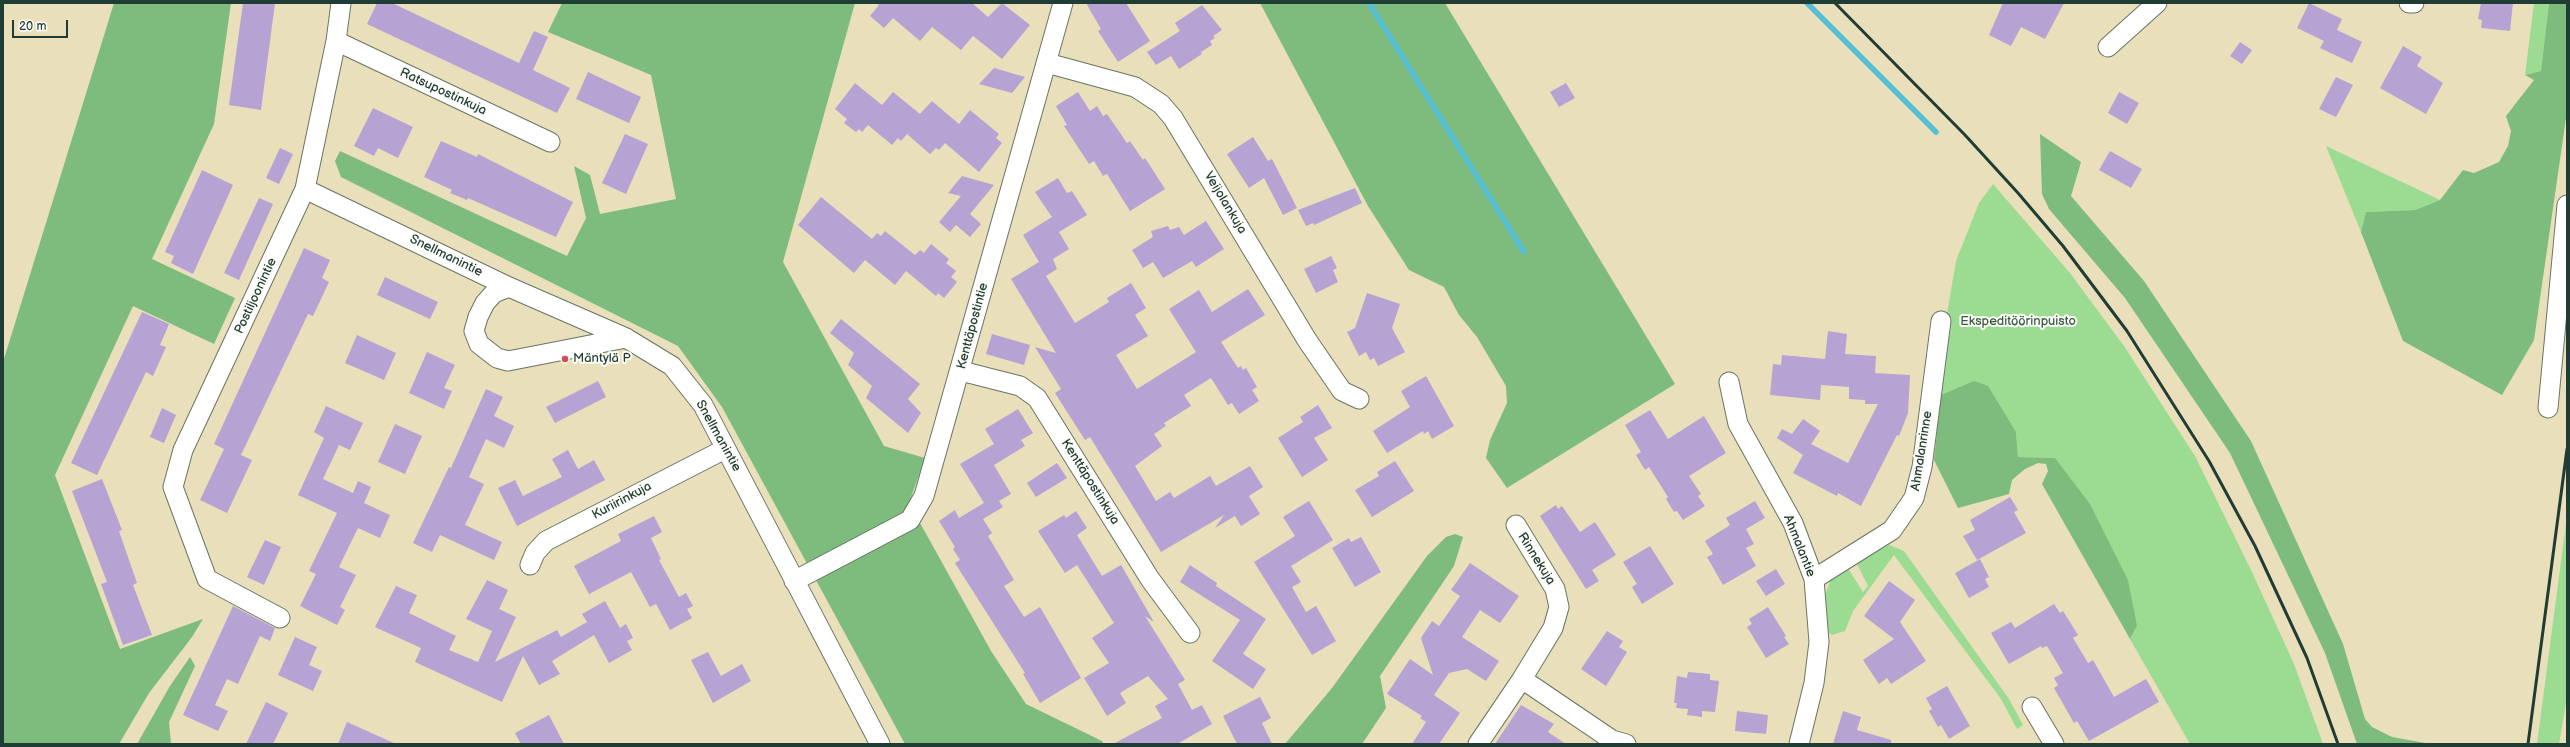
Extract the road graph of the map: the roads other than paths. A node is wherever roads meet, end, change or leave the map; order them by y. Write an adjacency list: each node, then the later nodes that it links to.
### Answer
1 (341, 3): 6 (street, Postiljoonintie)
2 (1063, 3): 8 (street, Kenttäpostintie)
3 (2157, 3): 7 (street)
4 (2409, 3): 5 (street)
5 (2414, 3)
6 (336, 41): 9 (street, Ratsupostinkuja); 10 (street, Postiljoonintie)
7 (2108, 47)
8 (1047, 63): 15 (street, Kenttäpostintie); 17 (street, Veijolankuja)
9 (550, 142)
10 (305, 189): 12 (street, Snellmanintie); 24 (street, Postiljoonintie)
11 (2567, 205): 18 (street)
12 (509, 287): 14 (street, Snellmanintie); 14 (street)
13 (1941, 321): 22 (street, Ahmalanrinne)
14 (626, 338): 19 (street, Snellmanintie)
15 (961, 372): 23 (street, Kenttäpostintie); 25 (street, Kenttäpostinkuja)
16 (1729, 382): 22 (street, Ahmalantie)
17 (1359, 399)
18 (2548, 408)
19 (725, 449): 21 (street, Kuriirinkuja); 23 (street, Snellmanintie)
20 (1516, 525): 26 (street, Rinnekuja)
21 (530, 566)
22 (1814, 579): 31 (street, Ahmalantie)
23 (794, 581): 28 (street, Snellmanintie)
24 (280, 618)
25 (1190, 633)
26 (1522, 679): 29 (street, Rinnekuja); 30 (street)
27 (2032, 707): 32 (street)
28 (874, 742)
29 (1478, 744)
30 (1626, 744)
31 (1799, 744)
32 (2054, 744)

